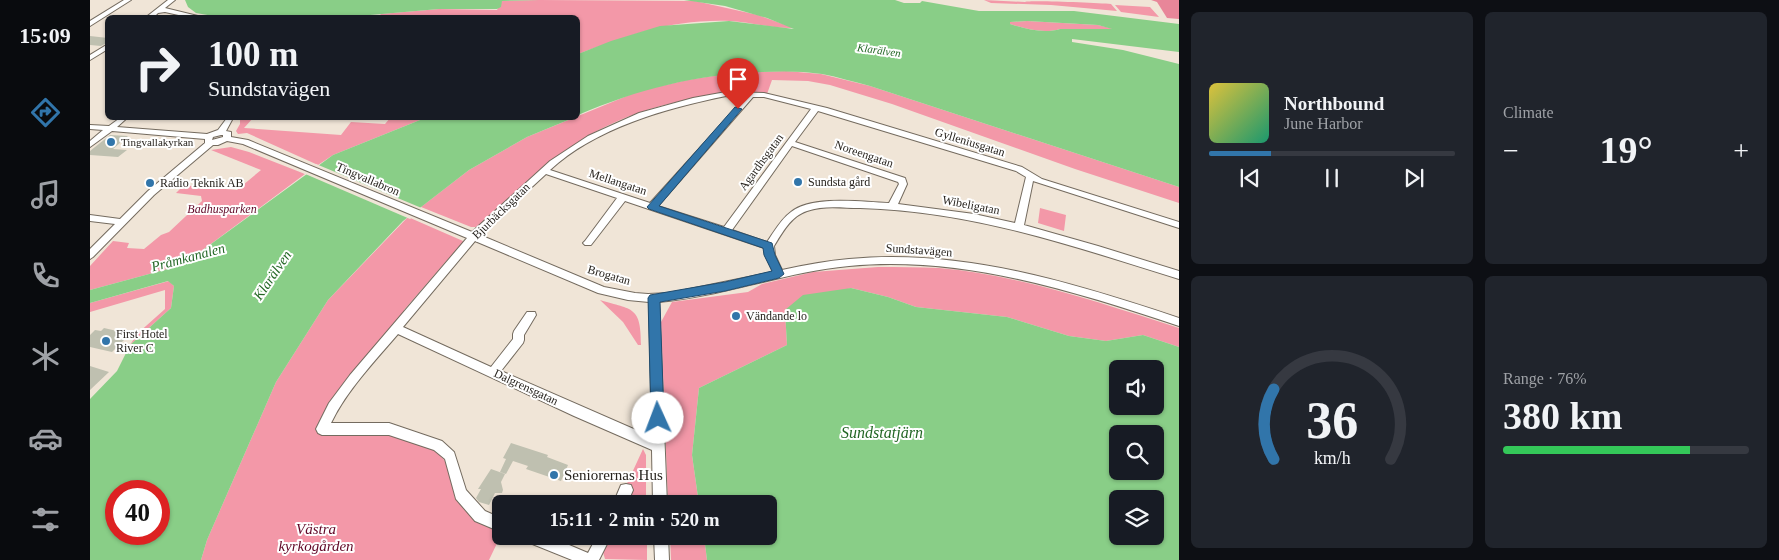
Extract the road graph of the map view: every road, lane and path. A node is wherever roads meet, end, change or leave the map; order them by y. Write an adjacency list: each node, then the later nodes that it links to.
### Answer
1 (128, 0): 10 (street)
2 (167, 0): 3 (street)
3 (171, 0): 4 (street); 6 (street)
4 (178, 0)
5 (170, 11): 6 (street); 8 (street); 9 (street)
6 (156, 12): 7 (street)
7 (152, 15)
8 (165, 15)
9 (189, 15)
10 (90, 24)
11 (105, 48): 12 (street)
12 (90, 58)
13 (751, 95): 14 (street, Gylleniusgatan); 23 (street, Bjurbäcksgatan); 27 (street)
14 (816, 108): 21 (street, Agardhsgatan); 24 (street, Gylleniusgatan)
15 (121, 120): 18 (street)
16 (229, 120): 19 (street)
17 (90, 127): 18 (street)
18 (110, 129): 20 (street); 22 (street)
19 (224, 135): 20 (street); 28 (street, Tingvallabron)
20 (210, 140): 30 (street)
21 (790, 143): 26 (street, Noreengatan); 33 (street, Agardhsgatan)
22 (90, 145)
23 (544, 171): 25 (street, Mellangatan); 34 (street, Bjurbäcksgatan)
24 (1030, 176): 31 (street, Gylleniusgatan); 32 (street)
25 (623, 197): 27 (street, Mellangatan); 36 (street)
26 (892, 206): 32 (street, Wibeligatan); 38 (street, Wibeligatan)
27 (652, 207): 33 (street, Mellangatan)
28 (421, 214): 34 (street, Brogatan)
29 (90, 218): 30 (street)
30 (121, 222): 35 (street)
31 (1179, 225)
32 (1019, 227): 41 (street, Wibeligatan)
33 (726, 231): 38 (street, Mellangatan)
34 (474, 236): 42 (street, Brogatan); 45 (street, Bjurbäcksgatan)
35 (102, 242): 37 (street); 39 (street)
36 (588, 244)
37 (90, 246)
38 (768, 246): 40 (street)
39 (90, 255)
40 (779, 274): 42 (street, Sundstavägen); 44 (street, Sundstavägen)
41 (1179, 275)
42 (654, 298): 47 (street)
43 (531, 315): 46 (street)
44 (1179, 322)
45 (395, 328): 46 (street, Dalgrensgatan); 51 (street, Bjurbäcksgatan)
46 (494, 372): 47 (street, Dalgrensgatan)
47 (658, 446): 50 (street)
48 (626, 490): 49 (street)
49 (624, 495)
50 (660, 495)
51 (492, 521)
52 (552, 545): 55 (street)
53 (599, 545): 55 (street)
54 (661, 545): 56 (street)
55 (590, 560)
56 (662, 560)

